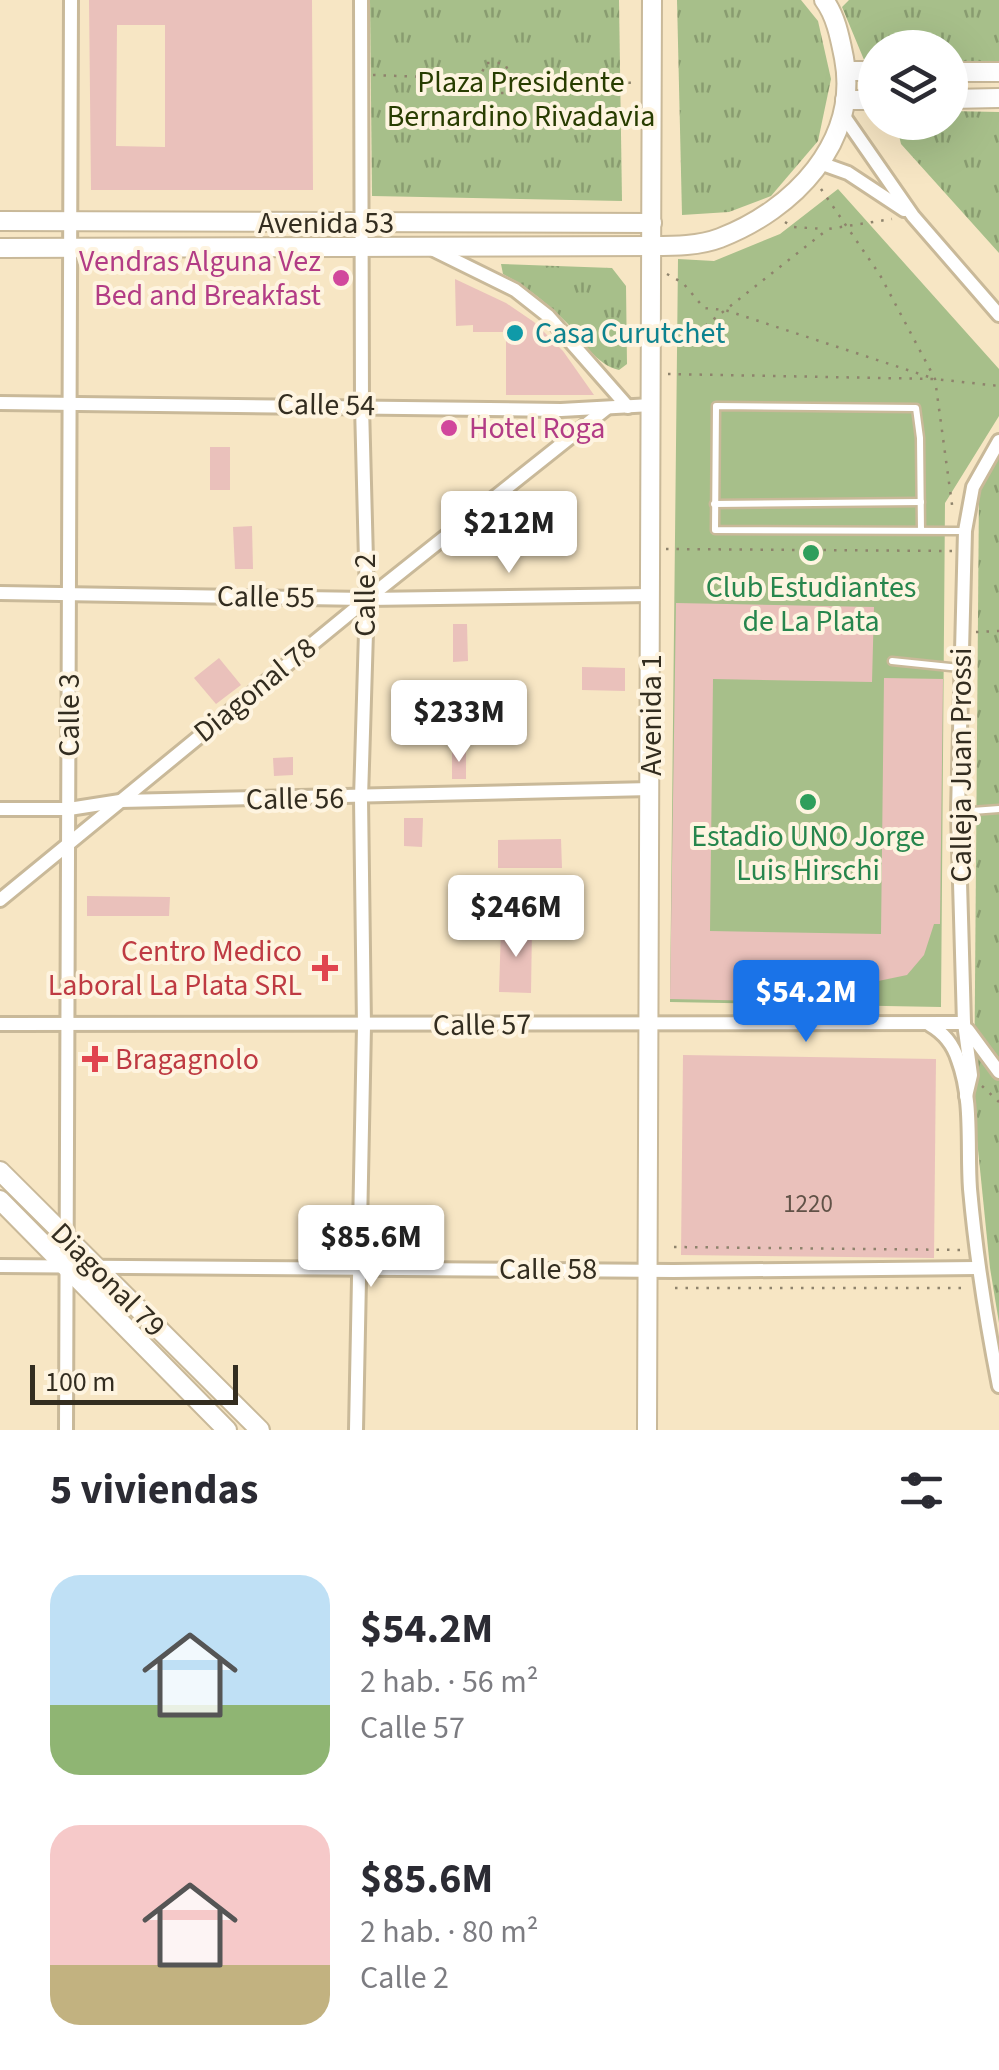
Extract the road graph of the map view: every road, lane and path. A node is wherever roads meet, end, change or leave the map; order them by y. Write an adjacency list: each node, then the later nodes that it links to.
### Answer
1 (71, 0): 21 (street, Calle 3)
2 (361, 0): 9 (street, Calle 2)
3 (652, 0): 12 (main road, Avenida 1)
4 (829, 2): 5 (main road)
5 (846, 71): 6 (main road); 16 (main road)
6 (858, 71)
7 (968, 72): 8 (main road)
8 (999, 72)
9 (362, 74): 10 (path); 23 (street, Calle 2)
10 (478, 78): 11 (path); 11 (path)
11 (513, 78): 12 (path)
12 (652, 84): 22 (main road, Avenida 1)
13 (999, 98): 14 (main road)
14 (968, 99)
15 (858, 104): 16 (main road)
16 (844, 108): 17 (main road); 19 (street)
17 (816, 169): 18 (main road, Avenida 53); 19 (street); 24 (path)
18 (771, 214): 25 (path); 26 (main road, Avenida 53)
19 (913, 216): 24 (path); 33 (street)
20 (0, 221): 21 (main road, Avenida 53)
21 (70, 221): 23 (main road, Avenida 53); 28 (street, Calle 3)
22 (652, 223): 23 (main road, Avenida 53); 26 (main road, Avenida 1)
23 (362, 224): 29 (street, Calle 2)
24 (846, 226): 25 (path); 36 (path)
25 (828, 229): 32 (path)
26 (652, 246): 30 (main road, Avenida 53); 31 (main road, Avenida 1)
27 (0, 248): 28 (main road, Avenida 53)
28 (70, 248): 29 (main road, Avenida 53); 38 (street, Calle 3)
29 (362, 248): 30 (main road, Avenida 53); 41 (street, Calle 2)
30 (432, 249): 42 (street)
31 (652, 267): 32 (path); 34 (main road, Avenida 1)
32 (725, 310): 34 (path); 36 (path)
33 (999, 315)
34 (652, 338): 35 (main road, Avenida 1)
35 (652, 374): 36 (path); 40 (main road, Avenida 1)
36 (935, 378): 37 (path); 48 (path)
37 (999, 386)
38 (70, 402): 39 (street, Calle 54); 41 (street, Calle 54); 52 (street, Calle 3)
39 (0, 404)
40 (652, 405): 42 (street, Calle 54); 49 (main road, Avenida 1)
41 (362, 406): 43 (street, Calle 54); 54 (street, Calle 2)
42 (628, 407): 43 (street, Calle 54)
43 (607, 408): 54 (street, Diagonal 78)
44 (999, 441): 48 (street, Calleja Juan Prossi)
45 (921, 502): 46 (lane); 46 (lane); 47 (lane)
46 (714, 504): 47 (lane)
47 (921, 531): 48 (lane)
48 (960, 531): 50 (street, Calleja Juan Prossi)
49 (652, 549): 50 (path); 53 (main road, Avenida 1)
50 (964, 551): 56 (street, Calleja Juan Prossi)
51 (0, 593): 52 (street, Calle 55)
52 (70, 594): 54 (street, Calle 55); 63 (street, Calle 3)
53 (651, 595): 54 (street, Calle 55); 59 (main road, Avenida 1)
54 (367, 599): 60 (street, Calle 2); 61 (street, Diagonal 78)
55 (999, 631): 56 (path)
56 (962, 632): 58 (street, Calleja Juan Prossi)
57 (892, 661): 58 (lane)
58 (961, 668): 65 (street, Calleja Juan Prossi)
59 (651, 790): 60 (street, Calle 56); 68 (main road, Avenida 1)
60 (360, 798): 61 (street, Calle 56); 73 (street, Calle 2)
61 (120, 802): 63 (street, Calle 56); 66 (street, Diagonal 78)
62 (0, 809): 63 (street, Calle 56)
63 (69, 809): 66 (street, Calle 3)
64 (999, 809): 65 (lane)
65 (958, 812): 71 (street, Calleja Juan Prossi)
66 (68, 844): 67 (street, Diagonal 78); 72 (street, Calle 3)
67 (0, 900)
68 (649, 1023): 69 (street, Calle 57); 73 (street, Calle 57); 88 (main road, Avenida 1)
69 (928, 1023): 71 (street, Calle 57); 76 (street, Calleja Juan Prossi)
70 (0, 1024): 72 (street, Calle 57)
71 (964, 1024): 74 (street); 75 (street, Calleja Juan Prossi)
72 (67, 1025): 73 (street, Calle 57); 80 (street, Calle 3)
73 (364, 1026): 86 (street, Calle 2)
74 (999, 1072)
75 (972, 1075): 76 (street, Calleja Juan Prossi); 77 (path)
76 (966, 1096): 82 (street, Calleja Juan Prossi)
77 (999, 1102)
78 (0, 1171): 80 (main road, Diagonal 79)
79 (0, 1200): 84 (main road, Diagonal 79)
80 (67, 1240): 84 (street, Calle 3); 85 (main road, Diagonal 79)
81 (674, 1246): 82 (path)
82 (975, 1250): 87 (street, Calleja Juan Prossi)
83 (0, 1266): 84 (street, Calle 58)
84 (65, 1266): 85 (street, Calle 58); 92 (street, Calle 3); 93 (main road, Diagonal 79)
85 (95, 1266): 86 (street, Calle 58); 94 (main road, Diagonal 79)
86 (359, 1268): 88 (street, Calle 58); 95 (street, Calle 2)
87 (976, 1268): 88 (street, Calle 58); 90 (street, Calleja Juan Prossi)
88 (648, 1270): 96 (main road, Avenida 1)
89 (675, 1288): 90 (path)
90 (980, 1288): 91 (street, Calleja Juan Prossi)
91 (999, 1386)
92 (66, 1430)
93 (227, 1430)
94 (260, 1430)
95 (356, 1430)
96 (647, 1430)

